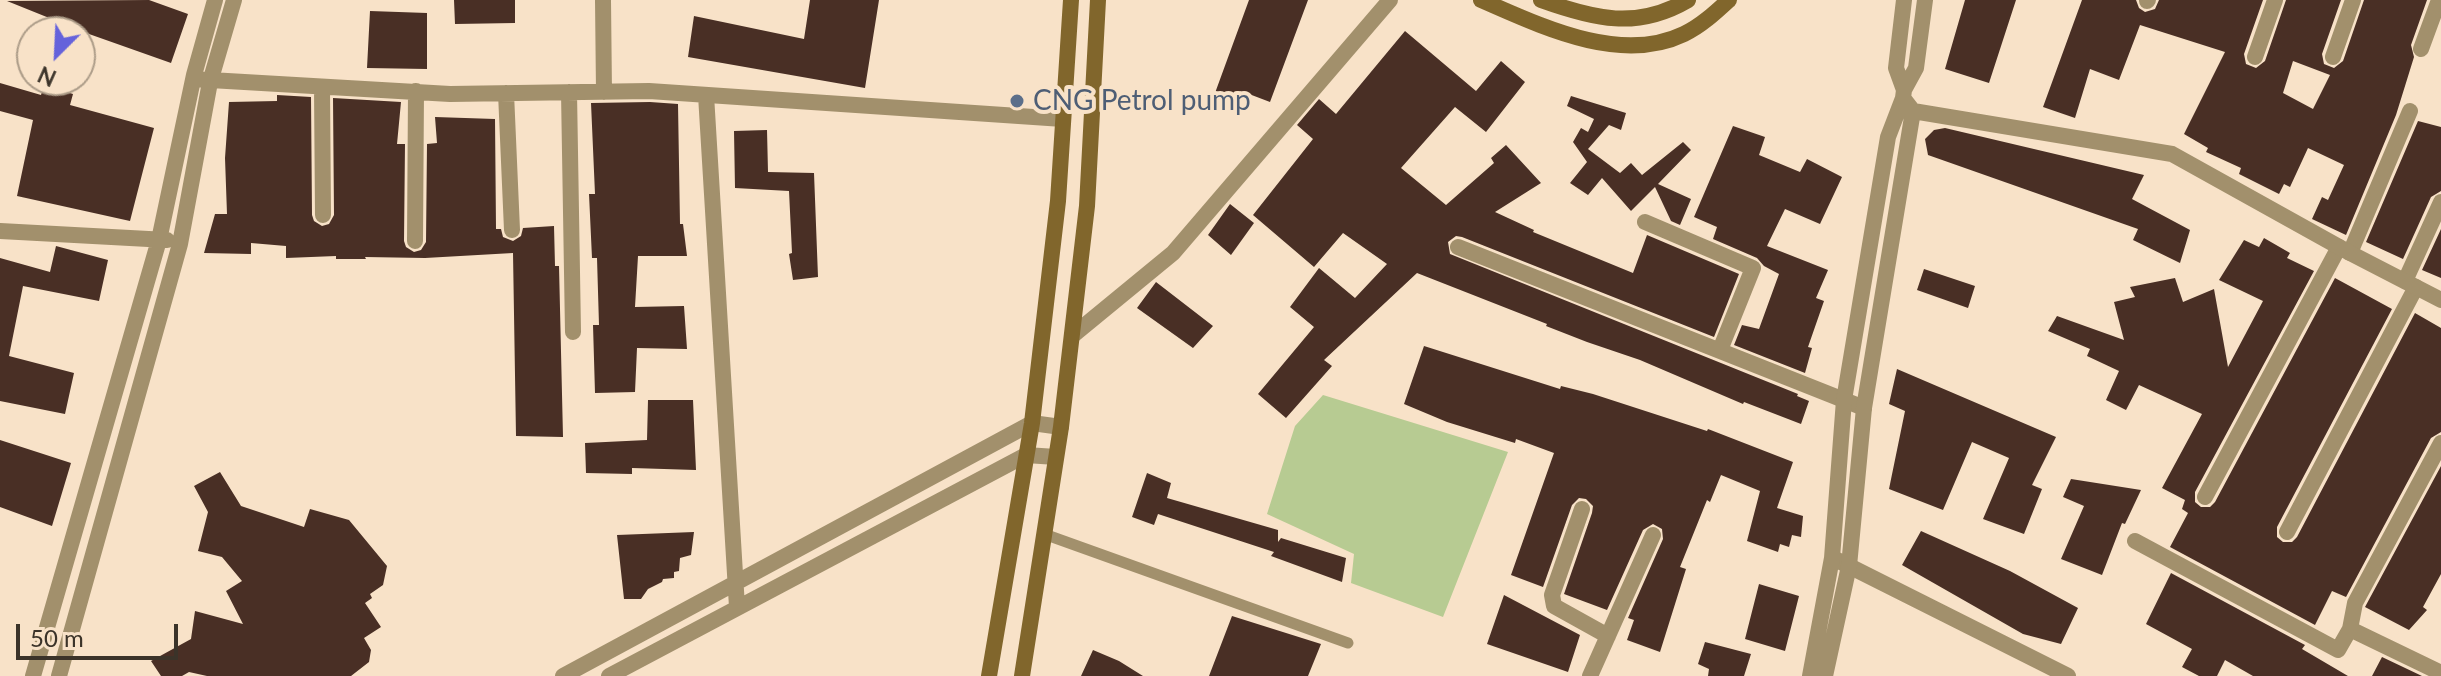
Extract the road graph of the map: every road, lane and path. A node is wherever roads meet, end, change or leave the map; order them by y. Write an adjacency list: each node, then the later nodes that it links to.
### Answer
1 (215, 0): 19 (street)
2 (234, 0): 20 (street)
3 (603, 0): 24 (street)
4 (1071, 0): 29 (main road)
5 (1098, 0): 43 (main road)
6 (1390, 0): 43 (street)
7 (1481, 0): 10 (main road)
8 (1541, 0): 9 (main road)
9 (1688, 0)
10 (1729, 0)
11 (1904, 0): 27 (street)
12 (1925, 0): 27 (street)
13 (2275, 0): 17 (street)
14 (2353, 0): 18 (street)
15 (2439, 0): 16 (street)
16 (2421, 49)
17 (2255, 57)
18 (2333, 57)
19 (193, 79): 20 (street); 35 (street)
20 (210, 82): 21 (street); 36 (street)
21 (322, 88): 22 (street); 31 (street)
22 (416, 91): 25 (street); 37 (street)
23 (569, 92): 24 (street); 25 (street); 42 (street)
24 (604, 92): 26 (street)
25 (506, 93): 33 (street)
26 (706, 95): 29 (street); 60 (street)
27 (1907, 99): 39 (street); 45 (street); 46 (street)
28 (2410, 111): 39 (street)
29 (1063, 119): 47 (main road)
30 (2441, 202): 40 (street)
31 (323, 215)
32 (1645, 222): 44 (street)
33 (512, 230)
34 (0, 231): 35 (street)
35 (159, 240): 36 (street); 66 (street)
36 (181, 240): 67 (street)
37 (415, 241)
38 (1458, 247): 44 (street)
39 (2345, 250): 40 (street); 52 (street)
40 (2411, 284): 41 (street); 54 (street)
41 (2441, 300)
42 (573, 332)
43 (1072, 336): 48 (main road)
44 (1720, 350): 45 (street)
45 (1844, 400): 46 (street); 58 (street)
46 (1864, 408): 59 (street)
47 (1032, 423): 48 (street); 50 (main road); 60 (street)
48 (1061, 427): 51 (main road)
49 (2441, 443): 62 (street)
50 (1026, 455): 51 (street); 61 (street); 70 (main road)
51 (1056, 457): 55 (main road)
52 (2205, 497)
53 (1582, 509): 63 (street)
54 (2287, 532)
55 (1044, 534): 64 (lane); 71 (main road)
56 (1653, 535): 63 (street)
57 (2135, 541): 62 (street)
58 (1832, 558): 59 (street); 73 (street)
59 (1849, 566): 74 (street); 75 (street)
60 (736, 583): 61 (street); 68 (street)
61 (737, 607): 69 (street)
62 (2350, 629): 65 (street)
63 (1608, 636): 72 (street)
64 (1348, 643)
65 (2441, 673)
66 (33, 676)
67 (59, 676)
68 (563, 676)
69 (609, 676)
70 (989, 676)
71 (1022, 676)
72 (1590, 676)
73 (1810, 676)
74 (1825, 676)
75 (2068, 676)

